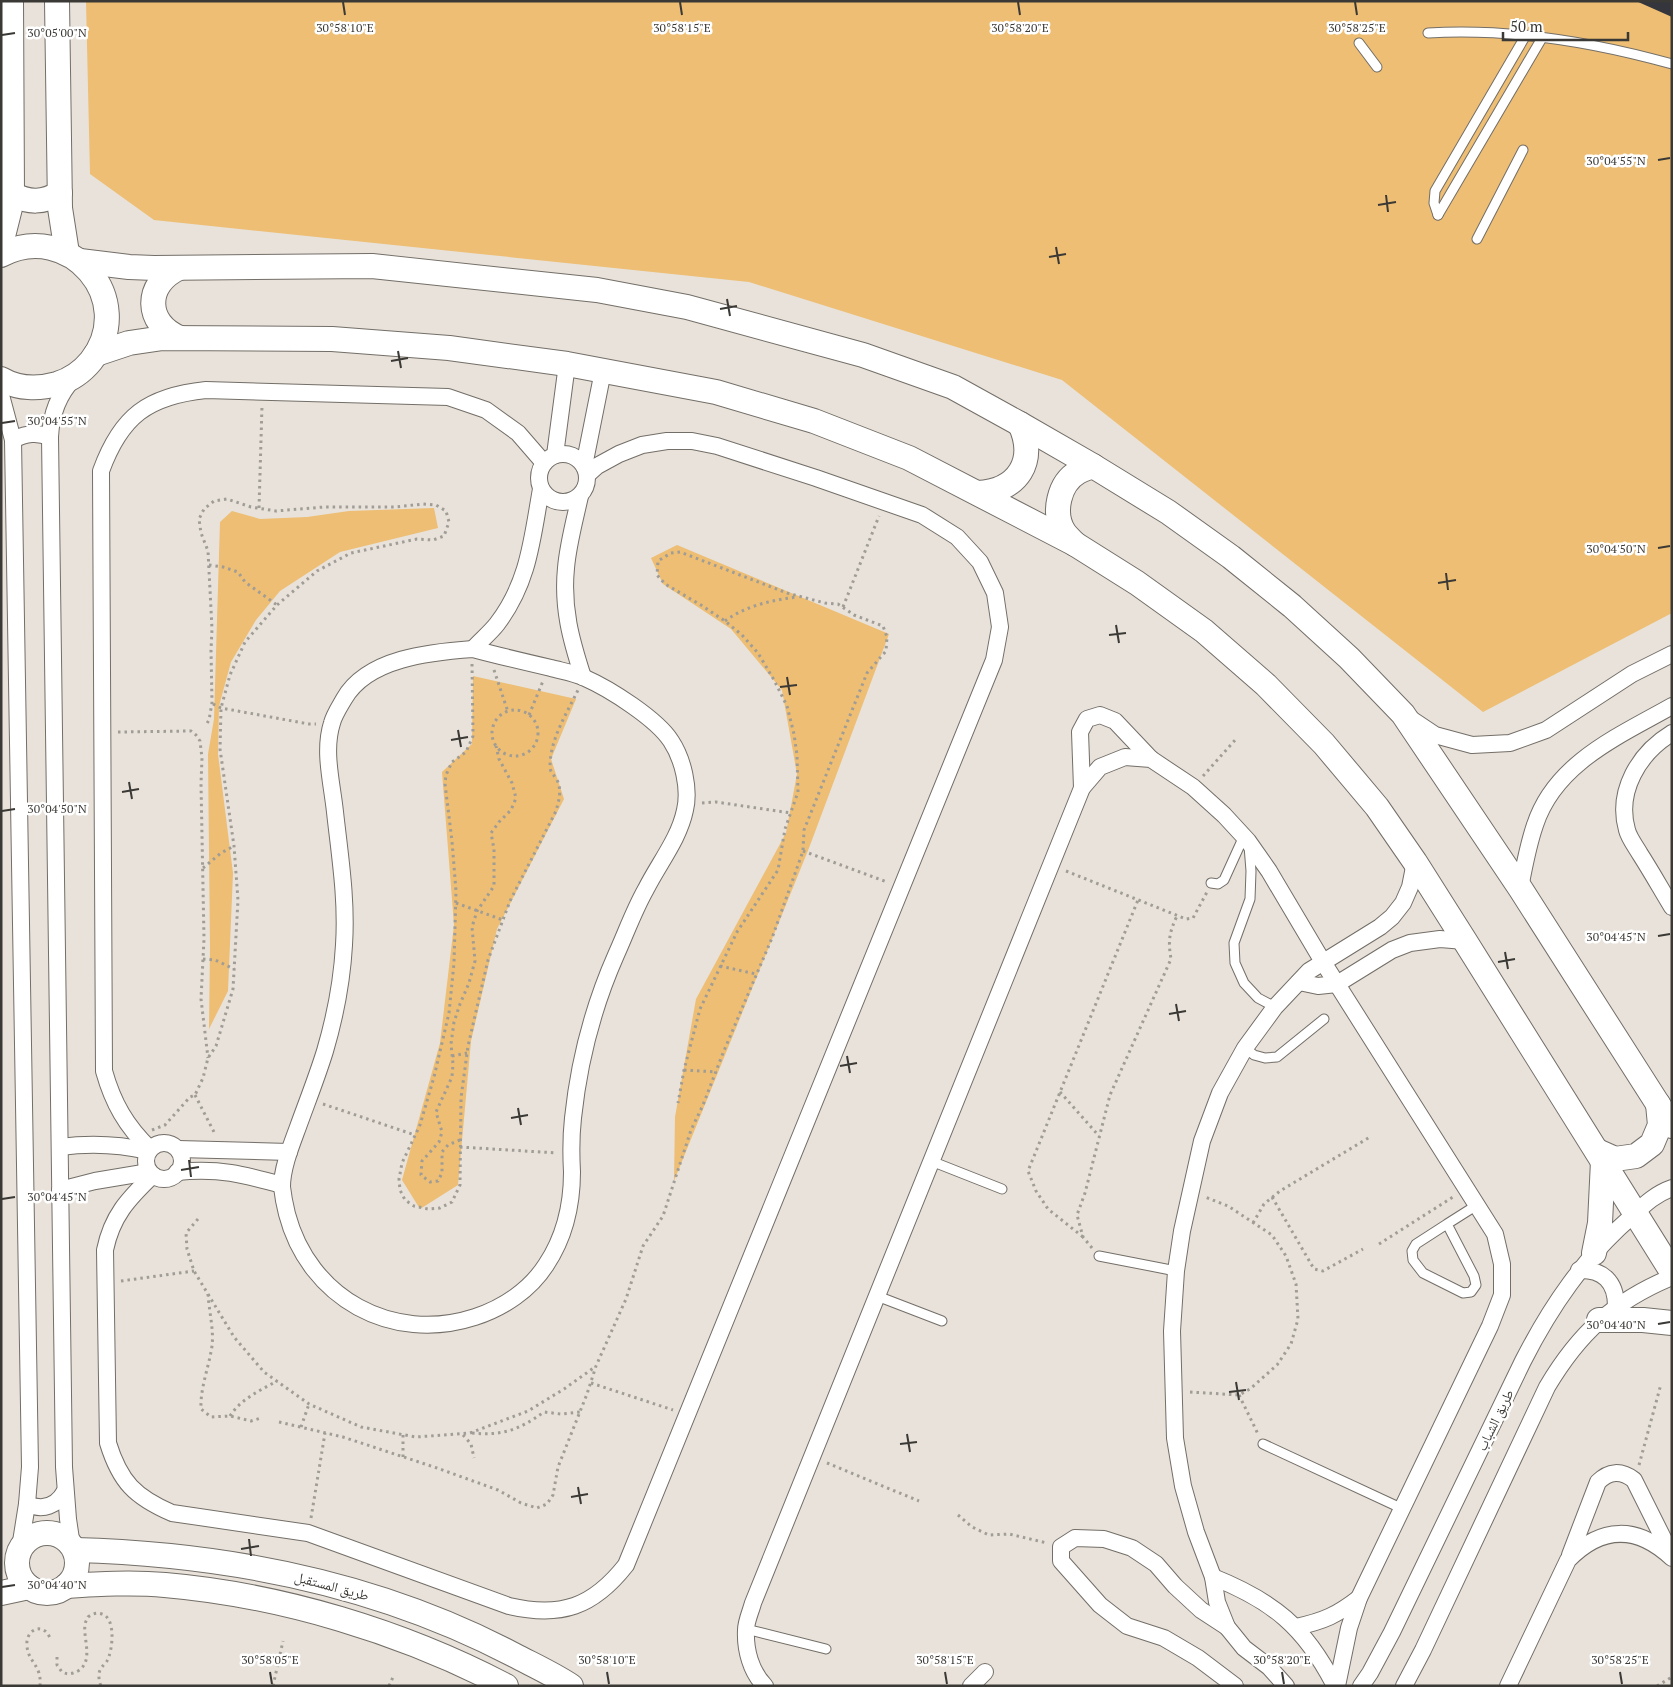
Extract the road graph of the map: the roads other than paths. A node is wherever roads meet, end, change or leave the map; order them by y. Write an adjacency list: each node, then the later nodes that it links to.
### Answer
1 (11, 1): 11 (street)
2 (57, 1): 10 (street)
3 (1428, 33): 4 (lane)
4 (1526, 35): 5 (lane); 5 (lane)
5 (1542, 38): 7 (lane)
6 (1359, 43): 8 (lane)
7 (1672, 64)
8 (1377, 68)
9 (1523, 150): 12 (lane)
10 (60, 193): 11 (street); 15 (street)
11 (12, 194): 13 (street)
12 (1477, 239)
13 (1, 244)
14 (1, 255): 15 (street)
15 (73, 257): 16 (street); 18 (street)
16 (179, 268): 17 (street); 24 (street)
17 (180, 338): 18 (street); 19 (street)
18 (96, 354): 21 (street)
19 (567, 364): 20 (street); 27 (street)
20 (603, 371): 29 (street); 31 (street)
21 (76, 376): 22 (street); 25 (street)
22 (1, 378)
23 (1, 395): 26 (street)
24 (1020, 424): 28 (street); 31 (street)
25 (50, 437): 26 (street); 56 (street)
26 (13, 440): 82 (street)
27 (549, 459): 29 (street); 30 (street); 58 (street)
28 (1093, 466): 33 (street); 38 (street)
29 (585, 470): 32 (street); 63 (street)
30 (541, 489): 32 (street); 34 (street)
31 (978, 493): 33 (street)
32 (580, 496): 36 (street)
33 (1075, 544): 43 (street)
34 (472, 649): 36 (street); 59 (street)
35 (1672, 654): 38 (street)
36 (583, 677): 64 (street)
37 (1672, 706): 45 (street)
38 (1403, 714): 45 (street)
39 (1672, 733): 46 (street)
40 (1151, 760): 41 (street); 41 (street); 42 (street)
41 (1082, 788): 61 (street)
42 (1246, 839): 44 (lane); 48 (street); 51 (lane)
43 (1415, 862): 47 (street); 48 (street)
44 (1211, 883)
45 (1520, 888): 54 (street)
46 (1672, 907)
47 (1465, 941): 50 (street); 60 (street)
48 (1324, 962): 49 (street); 50 (street)
49 (1299, 982): 50 (street); 51 (street)
50 (1337, 984): 68 (street)
51 (1275, 1007): 53 (street)
52 (1324, 1019): 53 (lane)
53 (1245, 1048): 73 (street)
54 (1658, 1104): 55 (street); 60 (street)
55 (1672, 1126)
56 (60, 1148): 58 (street); 67 (street)
57 (178, 1149): 58 (street); 59 (street); 62 (street)
58 (149, 1150): 63 (street)
59 (289, 1152): 64 (street)
60 (1600, 1156): 69 (street); 72 (street)
61 (931, 1161): 66 (lane); 76 (street)
62 (177, 1172): 63 (street); 64 (street)
63 (151, 1174): 67 (street)
64 (282, 1185)
65 (1672, 1188): 69 (street, طريق الشباب)
66 (1002, 1189)
67 (60, 1190): 81 (street)
68 (1477, 1206): 70 (lane); 83 (street)
69 (1635, 1213): 72 (street, طريق الشباب); 74 (street)
70 (1447, 1224): 70 (lane)
71 (1099, 1256): 73 (lane)
72 (1586, 1261): 77 (street); 107 (street, طريق الشباب)
73 (1176, 1271): 89 (street)
74 (1672, 1272)
75 (1672, 1277): 77 (street)
76 (877, 1296): 78 (lane); 97 (street)
77 (1607, 1313): 79 (street); 108 (street)
78 (942, 1321)
79 (1672, 1323)
80 (1263, 1444): 83 (lane)
81 (65, 1491): 82 (street); 84 (street)
82 (27, 1504): 87 (street)
83 (1403, 1509): 94 (street)
84 (73, 1548): 85 (street, طريق المستقبل); 87 (street); 91 (street)
85 (124, 1552): 90 (street); 102 (street, طريق المستقبل)
86 (1672, 1556): 88 (street); 88 (street)
87 (13, 1557): 92 (street)
88 (1568, 1560): 109 (street)
89 (1213, 1577): 95 (street); 96 (street)
90 (123, 1583): 91 (street); 101 (street)
91 (66, 1586): 92 (street)
92 (29, 1587): 93 (street)
93 (1, 1593)
94 (1360, 1598): 96 (street); 106 (street)
95 (1227, 1627): 100 (street); 105 (street)
96 (1296, 1627): 106 (street)
97 (746, 1629): 98 (lane); 103 (street)
98 (826, 1649)
99 (985, 1672): 104 (street)
100 (1278, 1683)
101 (506, 1686)
102 (571, 1686)
103 (765, 1686)
104 (971, 1686)
105 (1235, 1686)
106 (1336, 1686)
107 (1361, 1686)
108 (1404, 1686)
109 (1508, 1686)

